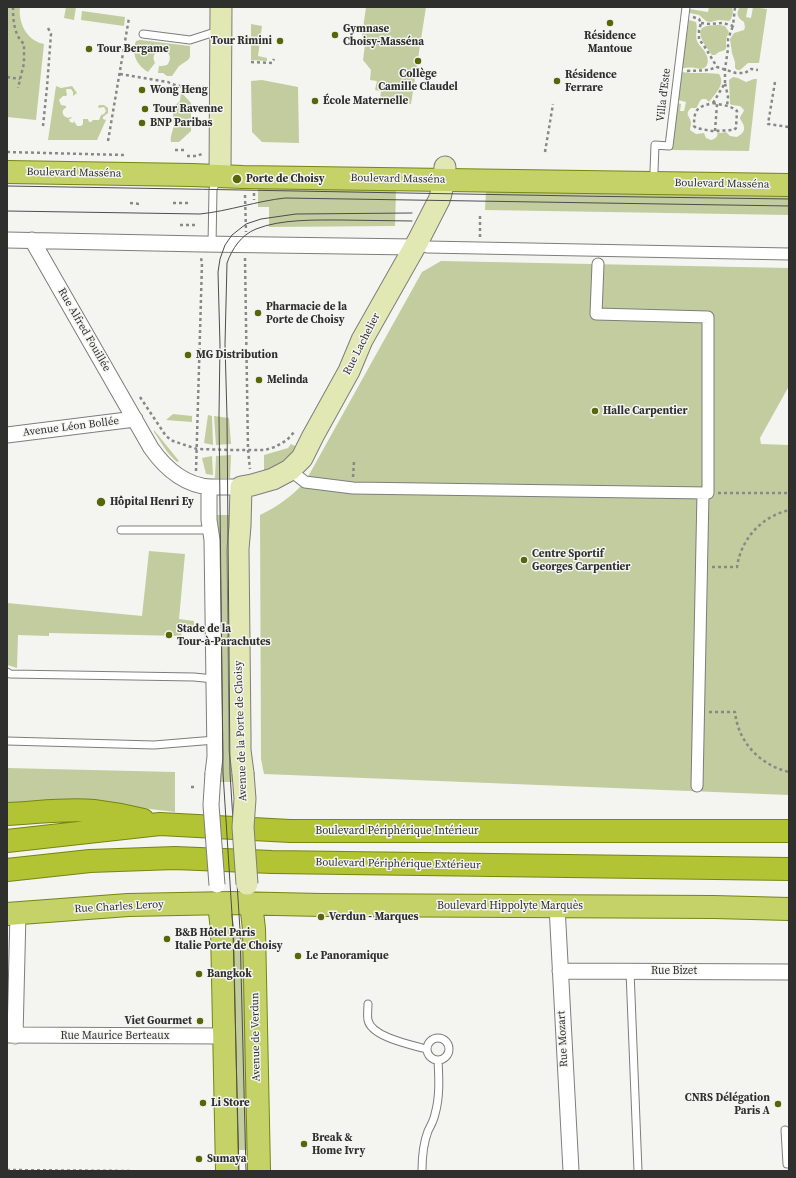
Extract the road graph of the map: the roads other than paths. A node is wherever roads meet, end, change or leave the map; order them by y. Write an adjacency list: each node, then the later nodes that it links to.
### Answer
1 (220, 7): 3 (main road)
2 (686, 7): 7 (lane, Villa d'Este)
3 (220, 31): 4 (lane); 6 (main road)
4 (143, 34)
5 (7, 160): 6 (main road, Boulevard Masséna)
6 (215, 164): 8 (main road, Boulevard Masséna); 10 (main road, Boulevard Masséna); 14 (lane)
7 (654, 171): 9 (main road, Boulevard Masséna); 10 (main road, Boulevard Masséna)
8 (7, 172)
9 (789, 173)
10 (444, 174): 11 (main road, Boulevard Masséna); 15 (main road, Rue Lachelier)
11 (789, 185)
12 (7, 240): 13 (street)
13 (32, 240): 14 (street); 18 (street, Rue Alfred Fouillée)
14 (212, 245): 15 (street)
15 (421, 247): 16 (street); 20 (main road, Rue Lachelier)
16 (789, 254)
17 (598, 264): 23 (street)
18 (135, 419): 19 (street, Avenue Léon Bollée); 21 (street, Rue Alfred Fouillée)
19 (7, 435)
20 (290, 470): 22 (main road, Rue Lachelier); 23 (street)
21 (202, 485): 22 (street); 25 (street)
22 (241, 487): 39 (main road, Avenue de la Porte de Choisy, bridge)
23 (706, 493): 30 (street)
24 (121, 530): 25 (lane)
25 (211, 530): 27 (street)
26 (7, 672): 27 (lane)
27 (214, 679): 28 (street)
28 (215, 740): 29 (lane); 39 (street, bridge)
29 (7, 741)
30 (697, 786)
31 (7, 814): 32 (highway)
32 (160, 824): 34 (highway, Boulevard Périphérique Intérieur); 36 (highway, Boulevard Périphérique Intérieur)
33 (789, 828): 34 (highway)
34 (765, 831): 35 (highway, Boulevard Périphérique Intérieur)
35 (789, 832)
36 (7, 841)
37 (7, 870): 38 (highway, Boulevard Périphérique Extérieur)
38 (784, 870)
39 (233, 896): 40 (main road, Boulevard Hippolyte Marquès); 42 (main road, Rue Charles Leroy); 48 (main road); 54 (main road, Avenue de Verdun)
40 (557, 906): 41 (main road, Boulevard Hippolyte Marquès); 43 (street, Rue Mozart)
41 (789, 909)
42 (12, 913): 47 (street)
43 (560, 971): 44 (street, Rue Bizet); 56 (street, Rue Mozart)
44 (630, 971): 45 (street, Rue Bizet); 57 (lane)
45 (789, 972)
46 (368, 1004): 49 (lane)
47 (11, 1036): 48 (street, Rue Maurice Berteaux)
48 (224, 1036): 53 (main road)
49 (426, 1049): 50 (lane); 50 (lane)
50 (438, 1060): 55 (lane)
51 (785, 1130): 52 (lane)
52 (789, 1164)
53 (227, 1171)
54 (259, 1171)
55 (422, 1171)
56 (570, 1171)
57 (638, 1171)

